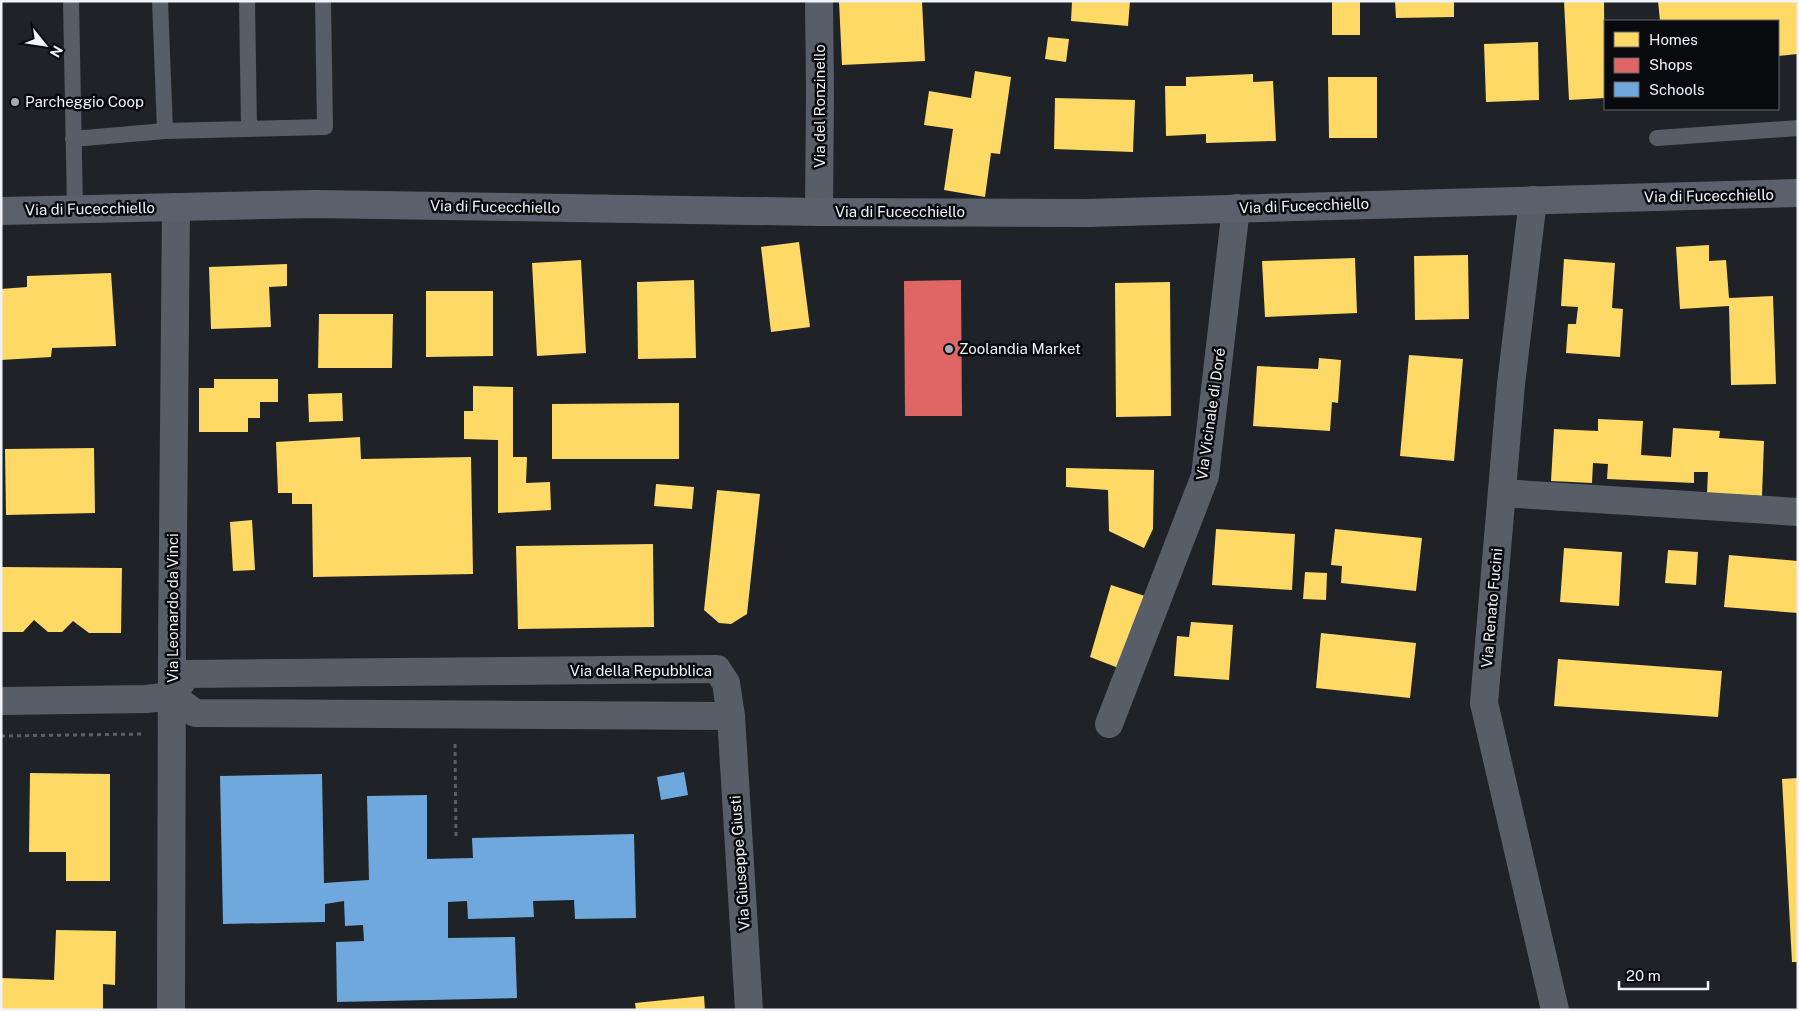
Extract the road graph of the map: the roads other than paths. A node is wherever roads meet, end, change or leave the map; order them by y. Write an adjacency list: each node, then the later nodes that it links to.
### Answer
1 (71, 1): 10 (lane)
2 (160, 1): 8 (lane)
3 (247, 1): 6 (lane)
4 (323, 1): 6 (lane)
5 (819, 1): 17 (street, Via del Ronzinello)
6 (249, 128): 8 (lane)
7 (1798, 128): 9 (lane)
8 (166, 131): 10 (lane)
9 (1658, 138)
10 (73, 139): 14 (lane)
11 (1798, 193): 12 (main road, Via di Fucecchiello)
12 (1534, 200): 15 (main road, Via di Fucecchiello); 18 (street, Via Renato Fucini)
13 (176, 207): 14 (main road, Via di Fucecchiello); 17 (main road, Via di Fucecchiello); 20 (street, Via Leonardo da Vinci)
14 (75, 208): 16 (main road, Via di Fucecchiello)
15 (1236, 208): 17 (main road, Via di Fucecchiello); 23 (street, Via Vicinale di Doré)
16 (1, 211)
17 (819, 212)
18 (1502, 493): 19 (street); 26 (street, Via Renato Fucini)
19 (1798, 512)
20 (172, 696): 21 (street); 22 (street); 22 (street, Via della Repubblica); 24 (street, Via Leonardo da Vinci)
21 (1, 701)
22 (731, 716): 25 (street, Via Giuseppe Giusti)
23 (1109, 724)
24 (171, 1010)
25 (749, 1010)
26 (1556, 1010)

